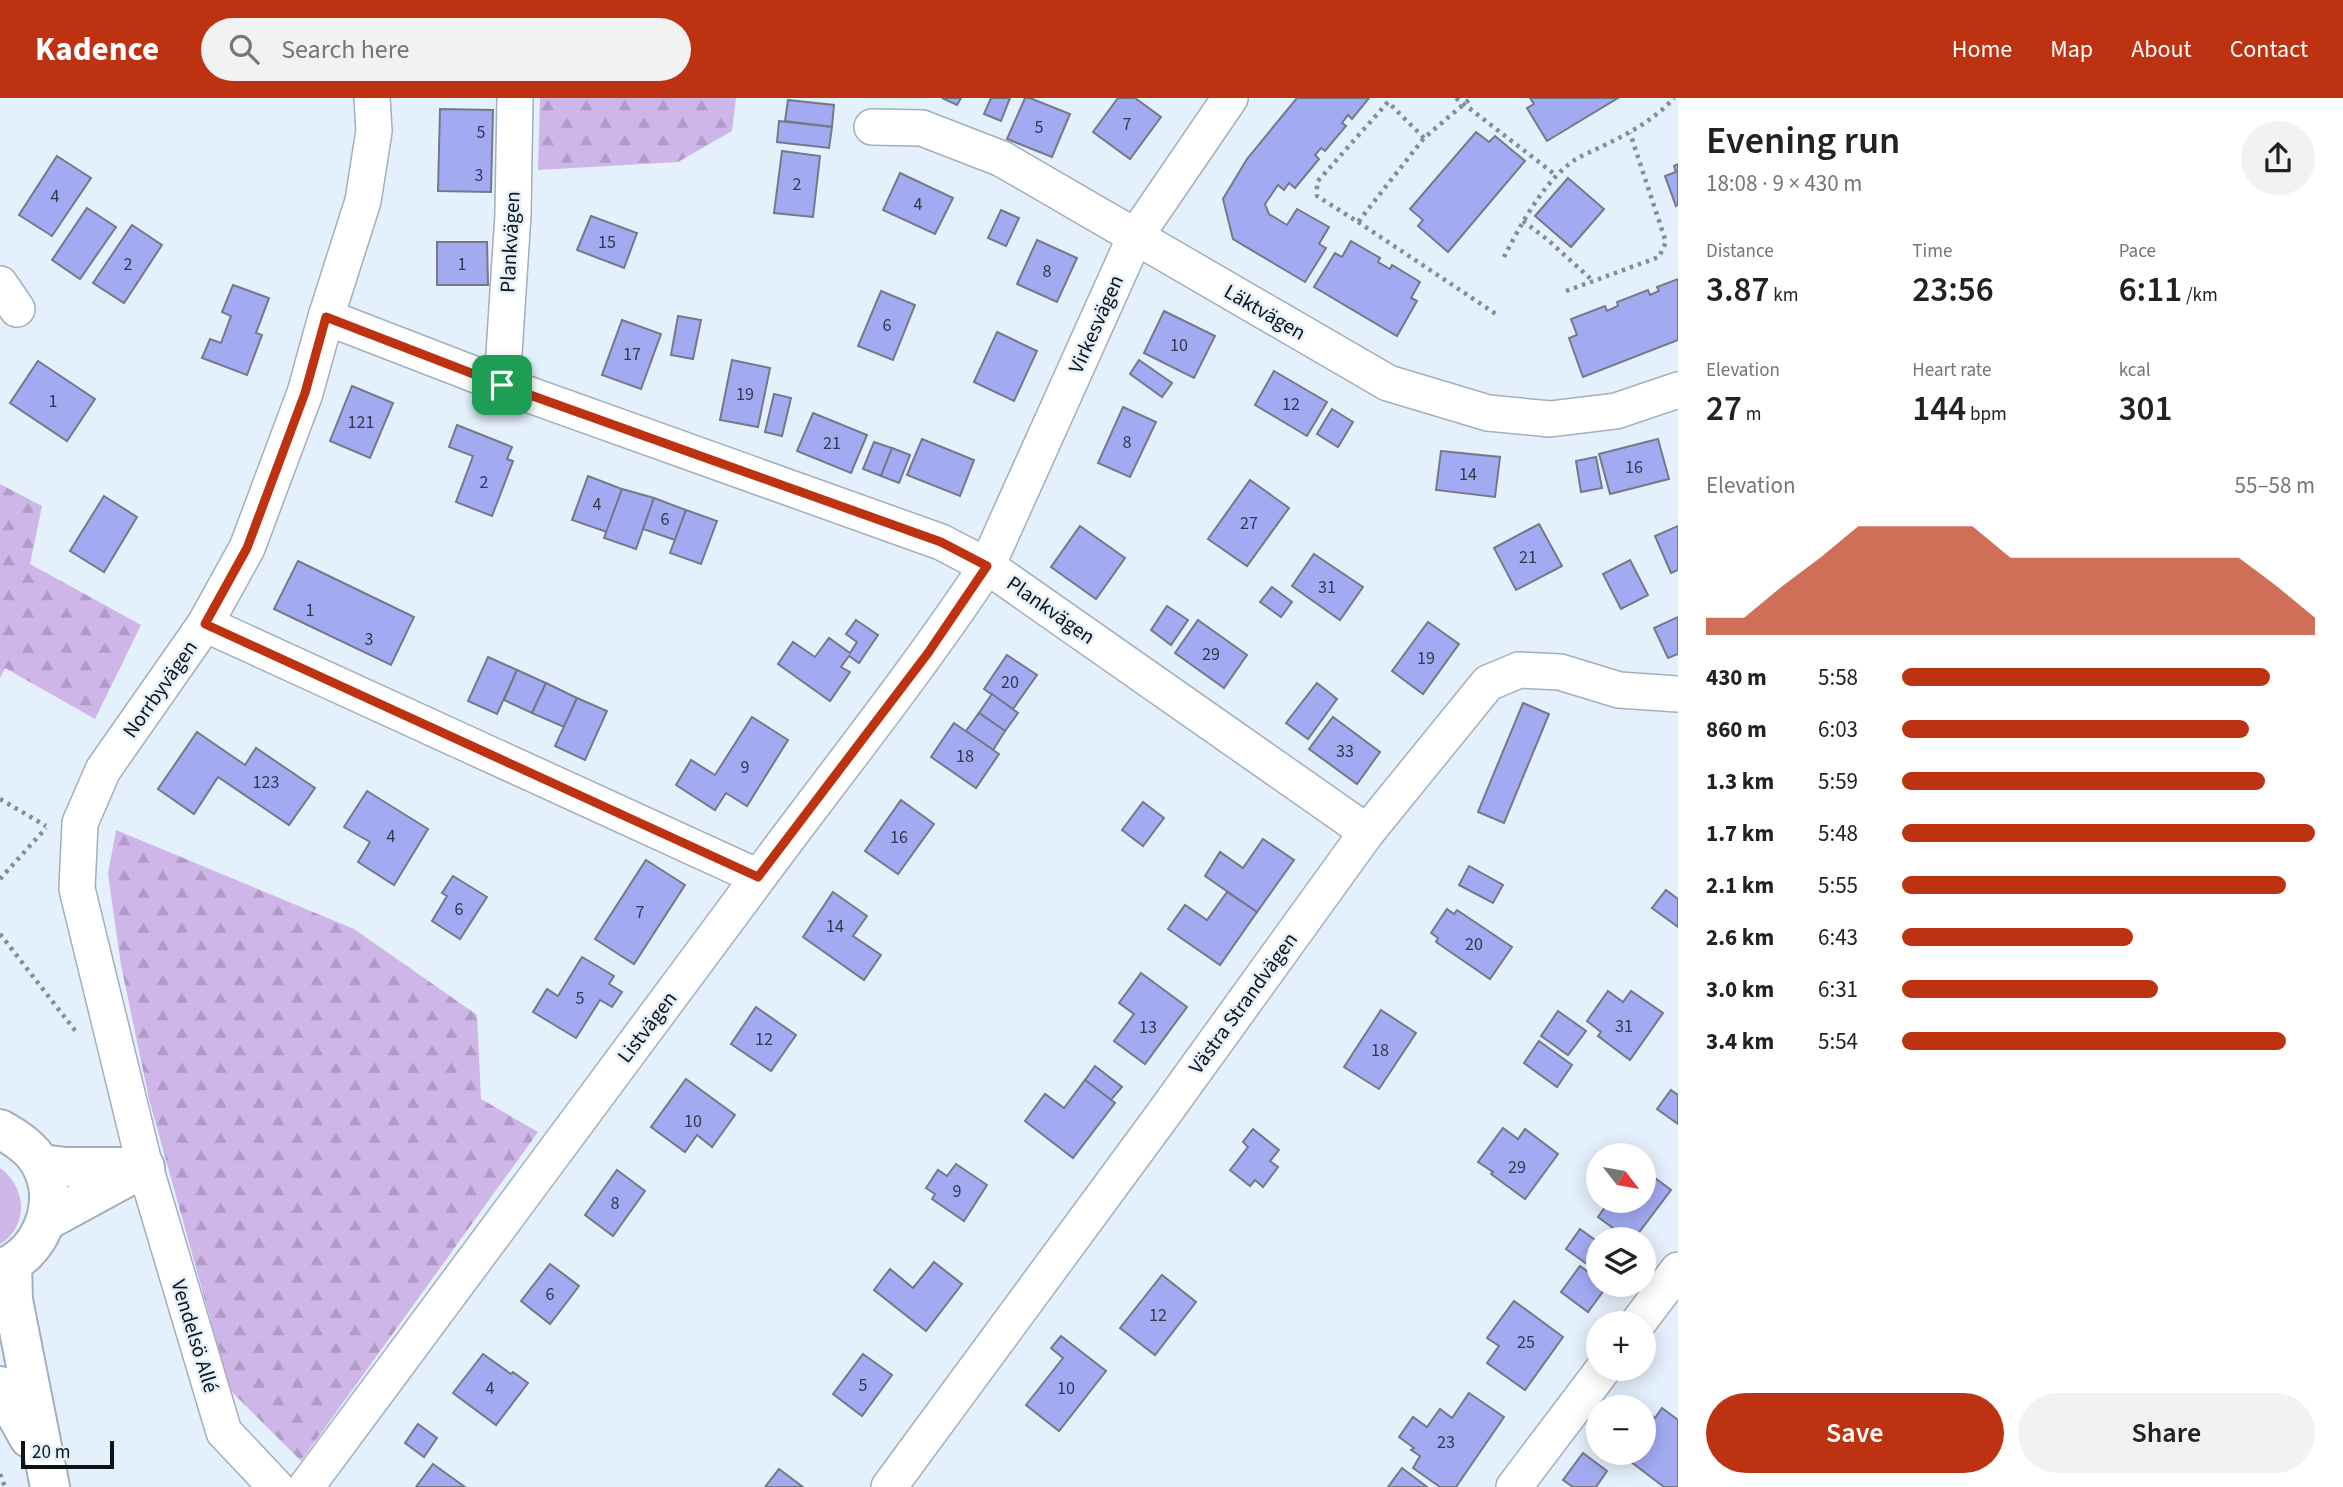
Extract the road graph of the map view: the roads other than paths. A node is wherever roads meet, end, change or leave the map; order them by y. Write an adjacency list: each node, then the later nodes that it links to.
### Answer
1 (372, 98): 6 (street, Norrbyvägen)
2 (515, 98): 7 (street, Plankvägen)
3 (1230, 98): 5 (street, Virkesvägen)
4 (872, 127): 5 (street, Läktvägen)
5 (1135, 237): 8 (street, Läktvägen); 9 (street, Virkesvägen)
6 (326, 317): 7 (street, Plankvägen); 10 (street, Norrbyvägen)
7 (502, 385): 9 (street, Plankvägen)
8 (1678, 390)
9 (987, 566): 12 (street, Plankvägen); 13 (street, Listvägen)
10 (205, 624): 13 (street); 16 (street, Norrbyvägen)
11 (1678, 694): 12 (street, Västra Strandvägen)
12 (1367, 832): 26 (street, Västra Strandvägen)
13 (758, 877): 25 (street, Listvägen)
14 (0, 1129): 15 (main road)
15 (41, 1164): 16 (main road); 17 (main road)
16 (145, 1167): 17 (main road); 24 (street, Vendelsö Allé)
17 (46, 1222): 18 (main road)
18 (6, 1267): 23 (main road)
19 (1678, 1270): 20 (street)
20 (1647, 1311)
21 (1594, 1381): 27 (street)
22 (0, 1386): 23 (main road)
23 (48, 1477)
24 (276, 1487)
25 (306, 1487)
26 (889, 1487)
27 (1514, 1487)

